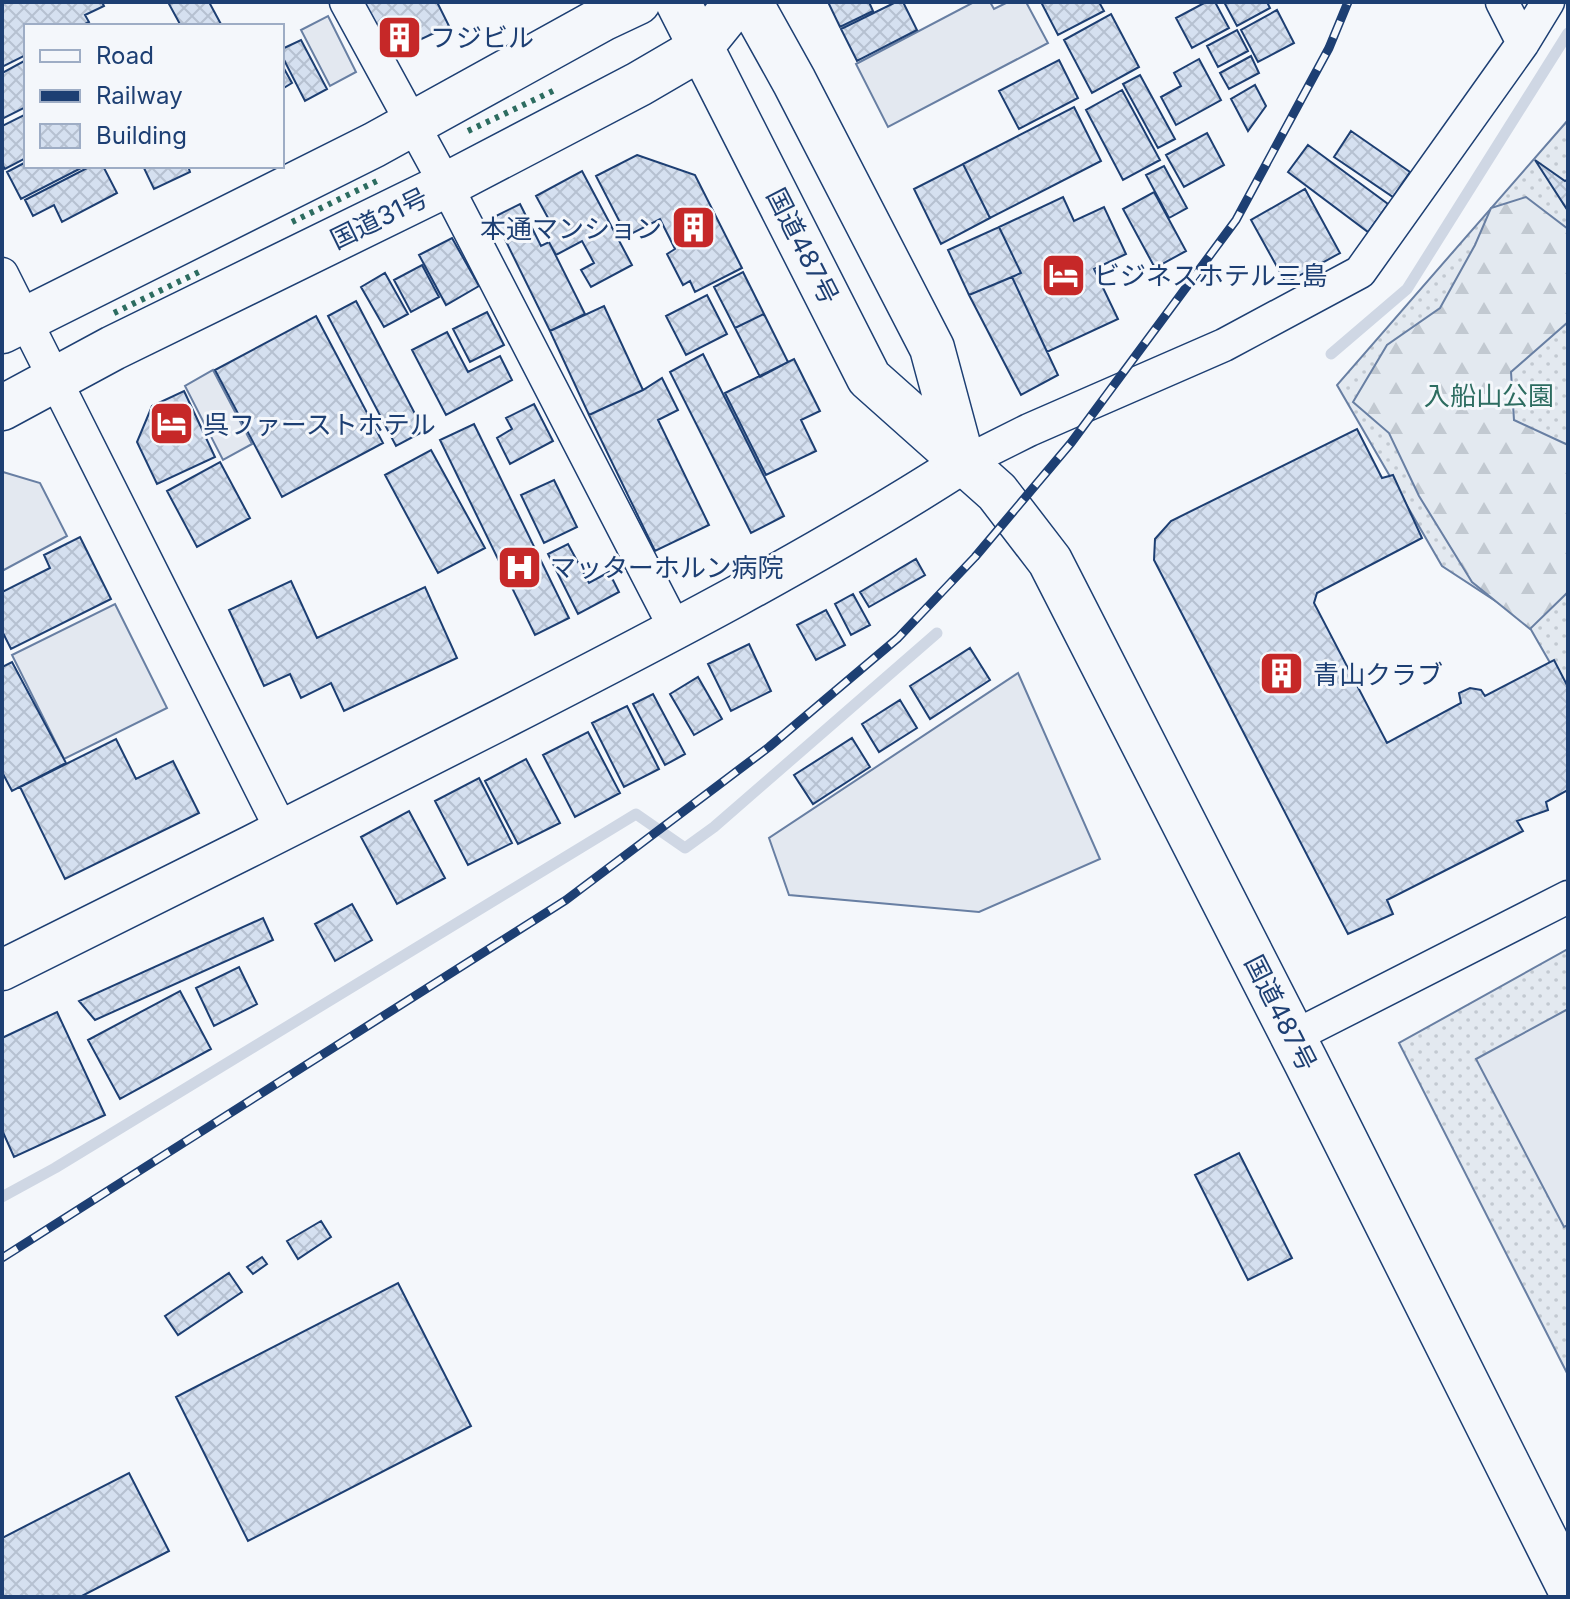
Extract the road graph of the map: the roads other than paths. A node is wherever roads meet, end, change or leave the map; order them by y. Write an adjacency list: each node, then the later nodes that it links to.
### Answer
1 (346, 2): 10 (street)
2 (638, 2): 10 (highway)
3 (678, 2): 9 (highway, 国道487号)
4 (737, 2): 9 (highway, 国道31号)
5 (750, 2): 16 (highway)
6 (1502, 2): 8 (street)
7 (1548, 2): 8 (street)
8 (1523, 43): 16 (street)
9 (699, 49): 11 (highway, 国道31号); 16 (highway, 国道487号)
10 (412, 124): 11 (street); 13 (highway)
11 (446, 185): 14 (highway, 国道31号); 17 (street)
12 (2, 274): 13 (street)
13 (14, 325): 14 (street)
14 (56, 380): 15 (highway, 国道31号); 18 (street)
15 (2, 408)
16 (963, 463): 17 (street); 21 (highway, 国道487号)
17 (676, 630): 18 (street)
18 (282, 831): 20 (street)
19 (1568, 897): 21 (street)
20 (2, 970)
21 (1293, 1037): 22 (highway, 国道487号)
22 (1568, 1585)

